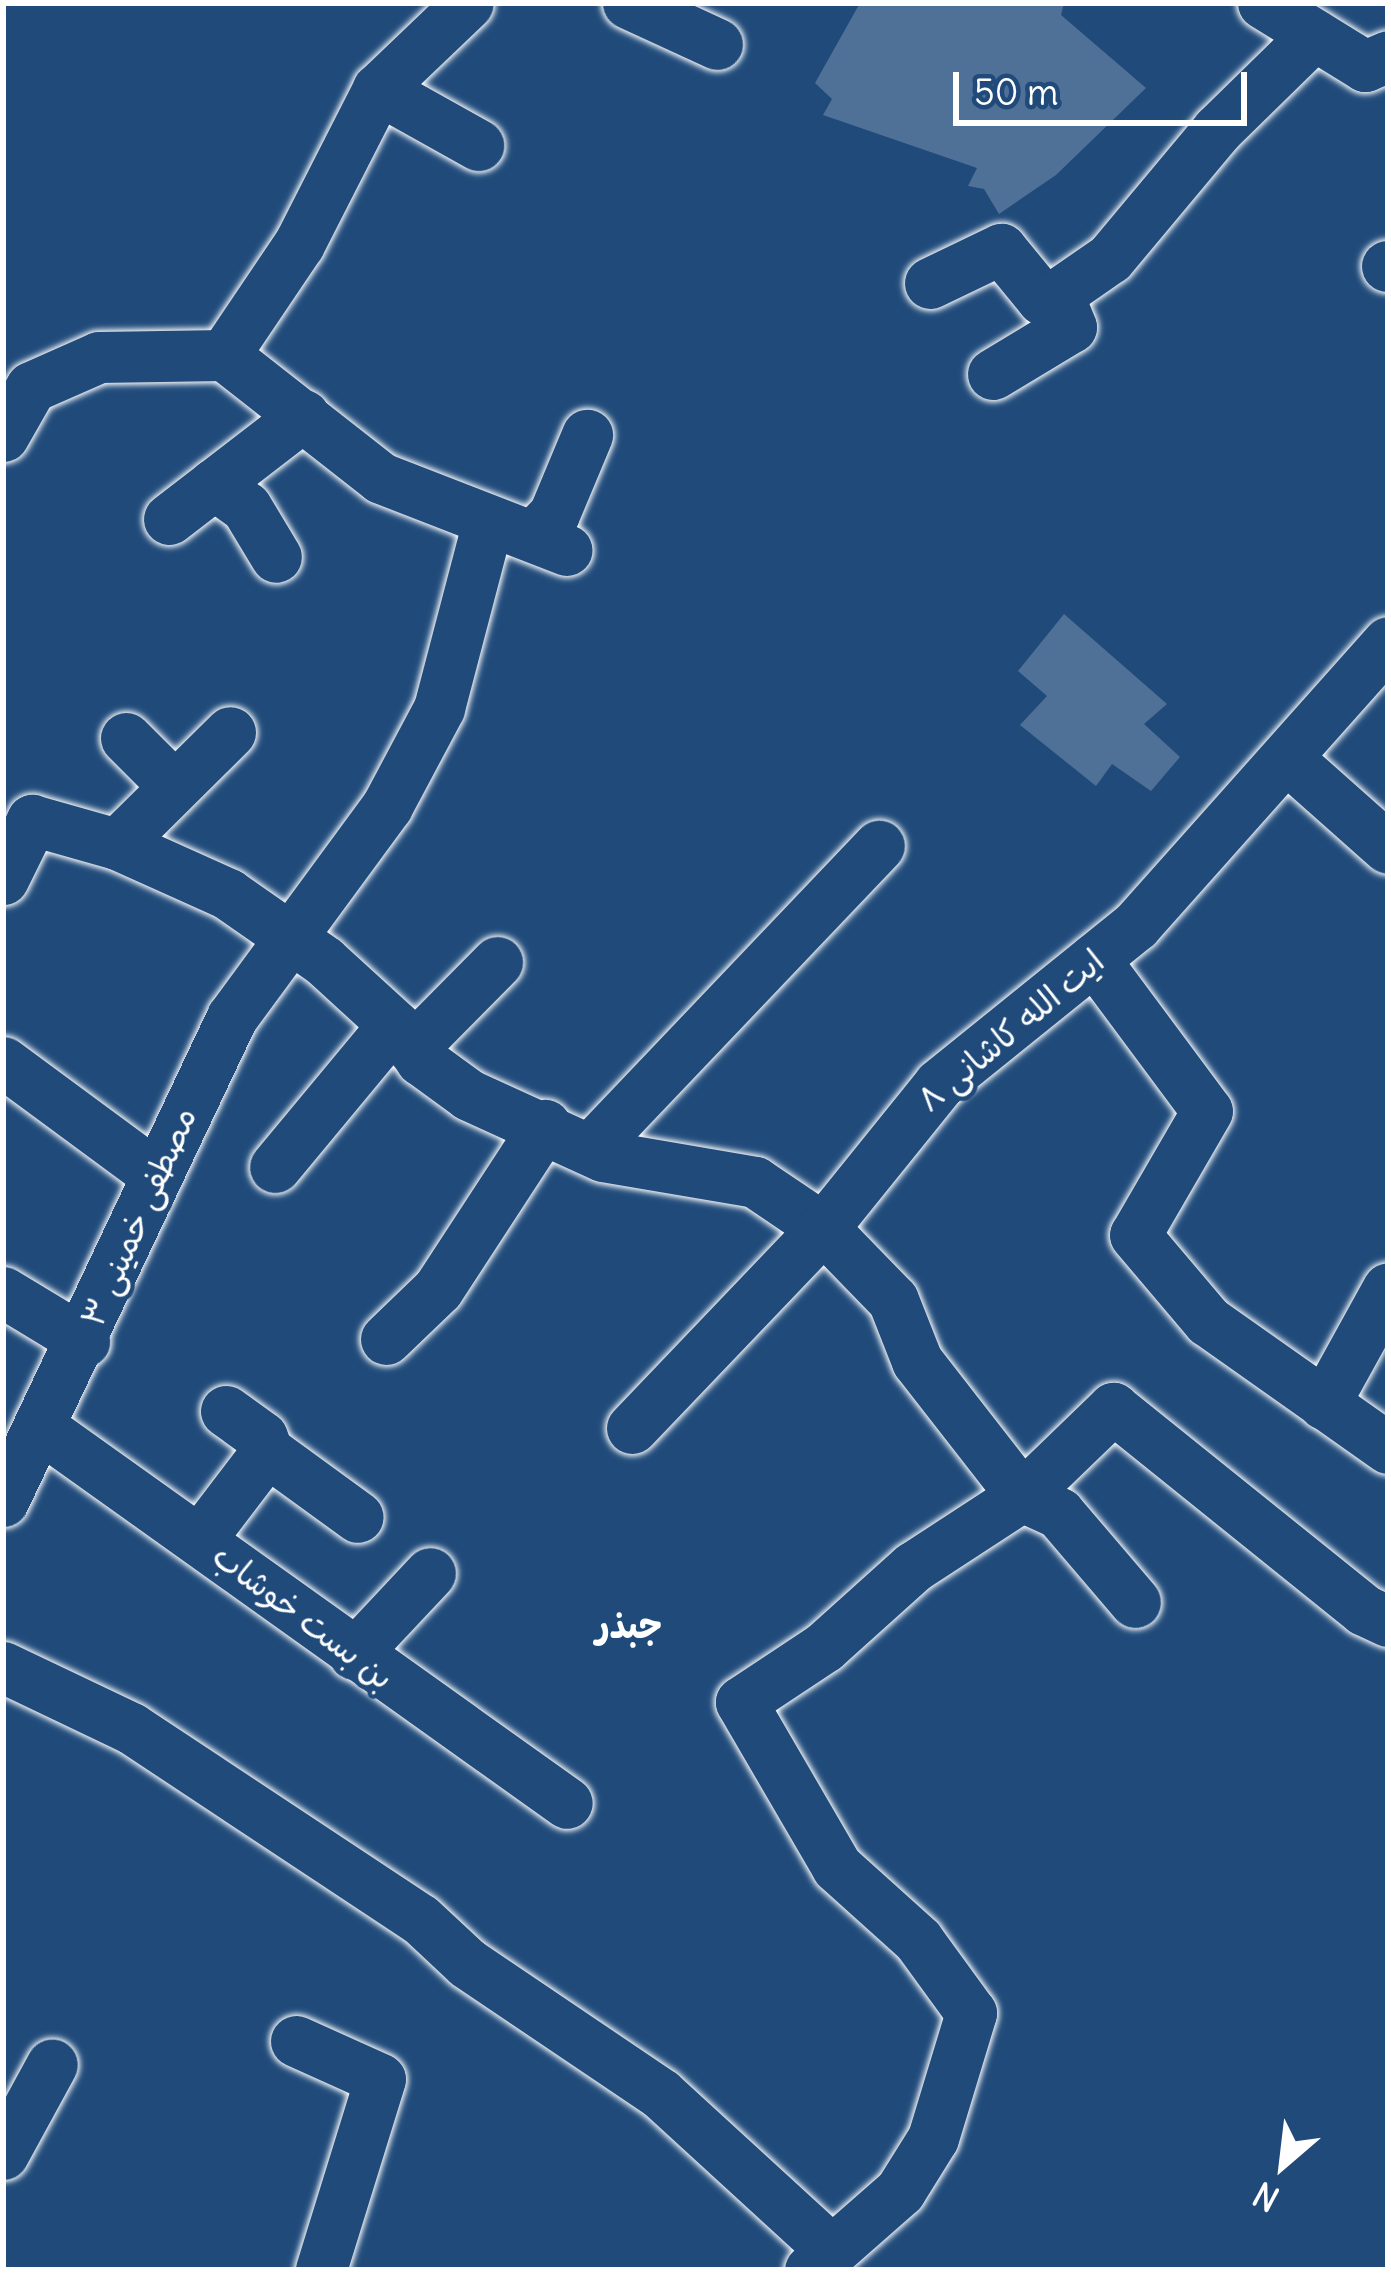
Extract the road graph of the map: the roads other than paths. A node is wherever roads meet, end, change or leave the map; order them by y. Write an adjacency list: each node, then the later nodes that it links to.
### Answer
1 (468, 3): 7 (street)
2 (628, 3): 5 (street)
3 (1263, 3): 4 (street)
4 (1314, 35): 6 (street); 10 (street)
5 (717, 44)
6 (1388, 56)
7 (378, 89): 8 (street); 11 (street)
8 (478, 145)
9 (930, 284): 10 (street)
10 (1058, 294): 12 (street)
11 (224, 355): 13 (street); 15 (street)
12 (993, 374)
13 (304, 415): 16 (street); 18 (street)
14 (587, 435): 18 (street, مصطفی خمینی ۳)
15 (3, 436)
16 (214, 484): 17 (street); 19 (street)
17 (169, 519)
18 (530, 536): 30 (street, مصطفی خمینی ۳)
19 (276, 556)
20 (1388, 642): 23 (street, ایت الله کاشانی ۸)
21 (230, 732): 24 (street)
22 (126, 738): 24 (street)
23 (1289, 760): 28 (street); 31 (street, ایت الله کاشانی ۸)
24 (173, 785): 26 (street)
25 (14, 824): 26 (street); 29 (street)
26 (117, 844): 30 (street)
27 (879, 846): 36 (street)
28 (1388, 848)
29 (3, 879)
30 (286, 938): 33 (street); 38 (street, مصطفی خمینی ۳)
31 (1094, 959): 39 (street, ایت الله کاشانی ۸); 44 (street)
32 (497, 962): 33 (street)
33 (403, 1036): 35 (street); 37 (street)
34 (3, 1062): 38 (street)
35 (545, 1125): 36 (street); 42 (street)
36 (590, 1149): 39 (street)
37 (275, 1167)
38 (155, 1174): 43 (street, مصطفی خمینی ۳)
39 (823, 1228): 47 (street, ایت الله کاشانی ۸); 51 (street)
40 (1388, 1288): 44 (street)
41 (3, 1292): 43 (street)
42 (386, 1339)
43 (84, 1341): 46 (street, مصطفی خمینی ۳)
44 (1324, 1404): 48 (street)
45 (226, 1411): 49 (street)
46 (40, 1427): 50 (street, مصطفی خمینی ۳); 53 (street, بن بست خوشاب)
47 (632, 1428)
48 (1388, 1448)
49 (267, 1451): 52 (street); 53 (street)
50 (6, 1489)
51 (1022, 1496): 55 (street); 56 (street); 63 (street)
52 (358, 1517)
53 (200, 1540): 57 (street, بن بست خوشاب)
54 (430, 1573): 57 (street)
55 (1135, 1602)
56 (1388, 1621)
57 (354, 1654): 59 (street, بن بست خوشاب)
58 (3, 1667): 63 (street)
59 (567, 1803)
60 (296, 2041): 64 (street)
61 (52, 2064): 62 (street)
62 (3, 2154)
63 (820, 2260)
64 (322, 2270)

